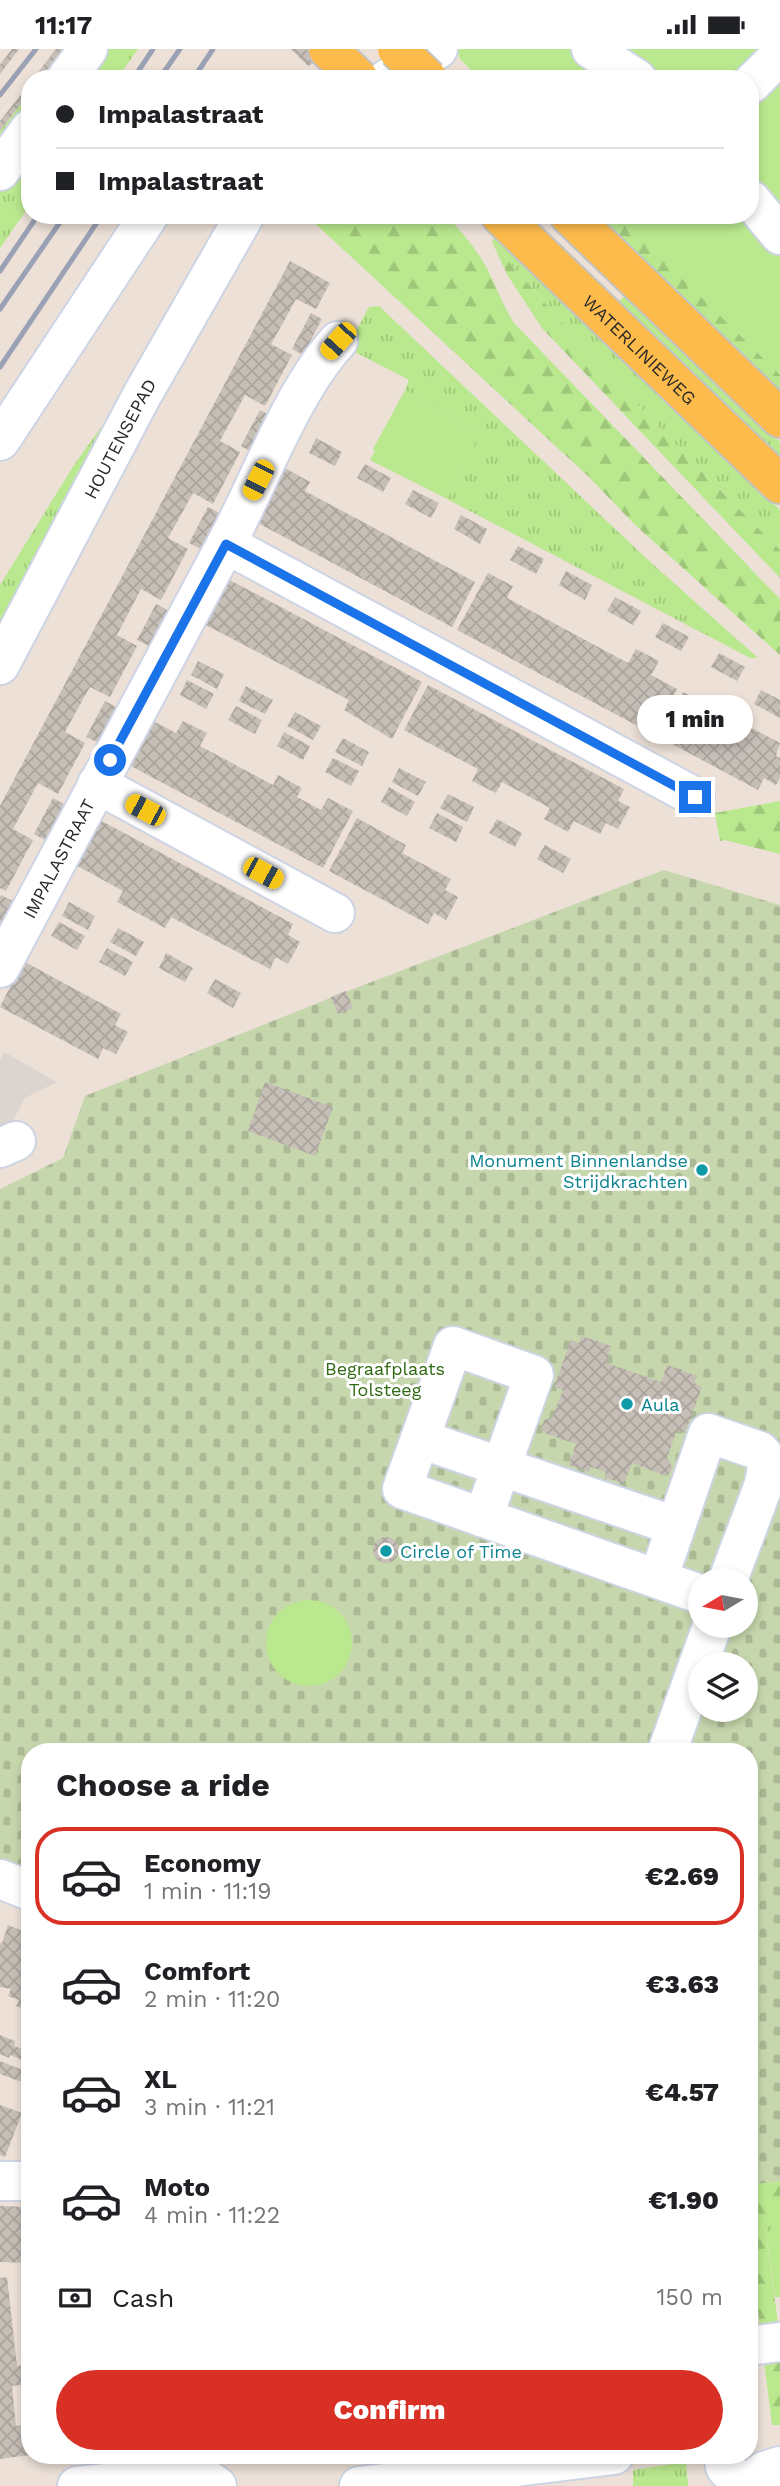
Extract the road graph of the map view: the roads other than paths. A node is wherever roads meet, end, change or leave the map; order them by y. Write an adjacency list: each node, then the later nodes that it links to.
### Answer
1 (88, 49): 7 (street)
2 (328, 49): 8 (main road)
3 (397, 49): 10 (main road, bridge)
4 (438, 49): 9 (street)
5 (591, 49): 11 (street)
6 (780, 55): 12 (street)
7 (73, 70)
8 (350, 70)
9 (402, 70)
10 (419, 70)
11 (623, 70)
12 (759, 75)
13 (21, 142): 14 (street)
14 (0, 171)
15 (759, 210): 20 (street)
16 (143, 224): 23 (street)
17 (240, 224): 26 (street, HOUTENSEPAD)
18 (509, 224): 24 (main road, WATERLINIEWEG)
19 (578, 224): 22 (main road)
20 (780, 235)
21 (338, 341): 25 (street, IMPALASTRAAT)
22 (780, 418)
23 (0, 441)
24 (780, 484)
25 (226, 544): 27 (street, IMPALASTRAAT); 28 (street)
26 (0, 665)
27 (97, 784): 29 (street, IMPALASTRAAT); 30 (street, IMPALASTRAAT)
28 (695, 797)
29 (335, 913)
30 (0, 968)
31 (420, 1439): 32 (street); 32 (street); 33 (street)
32 (502, 1467): 33 (street); 34 (street)
33 (483, 1518): 36 (street)
34 (675, 1526): 35 (street); 36 (street)
35 (732, 1568)
36 (658, 1579): 37 (street)
37 (688, 1590)
38 (708, 1638): 39 (street)
39 (670, 1743)
40 (0, 1879): 41 (street)
41 (21, 1887)
42 (0, 2181): 43 (street)
43 (21, 2182)
44 (179, 2464): 49 (street)
45 (187, 2464): 50 (street)
46 (540, 2464): 51 (street)
47 (724, 2464): 52 (street)
48 (780, 2466): 52 (street)
49 (77, 2486)
50 (217, 2486)
51 (359, 2486)
52 (743, 2486)

